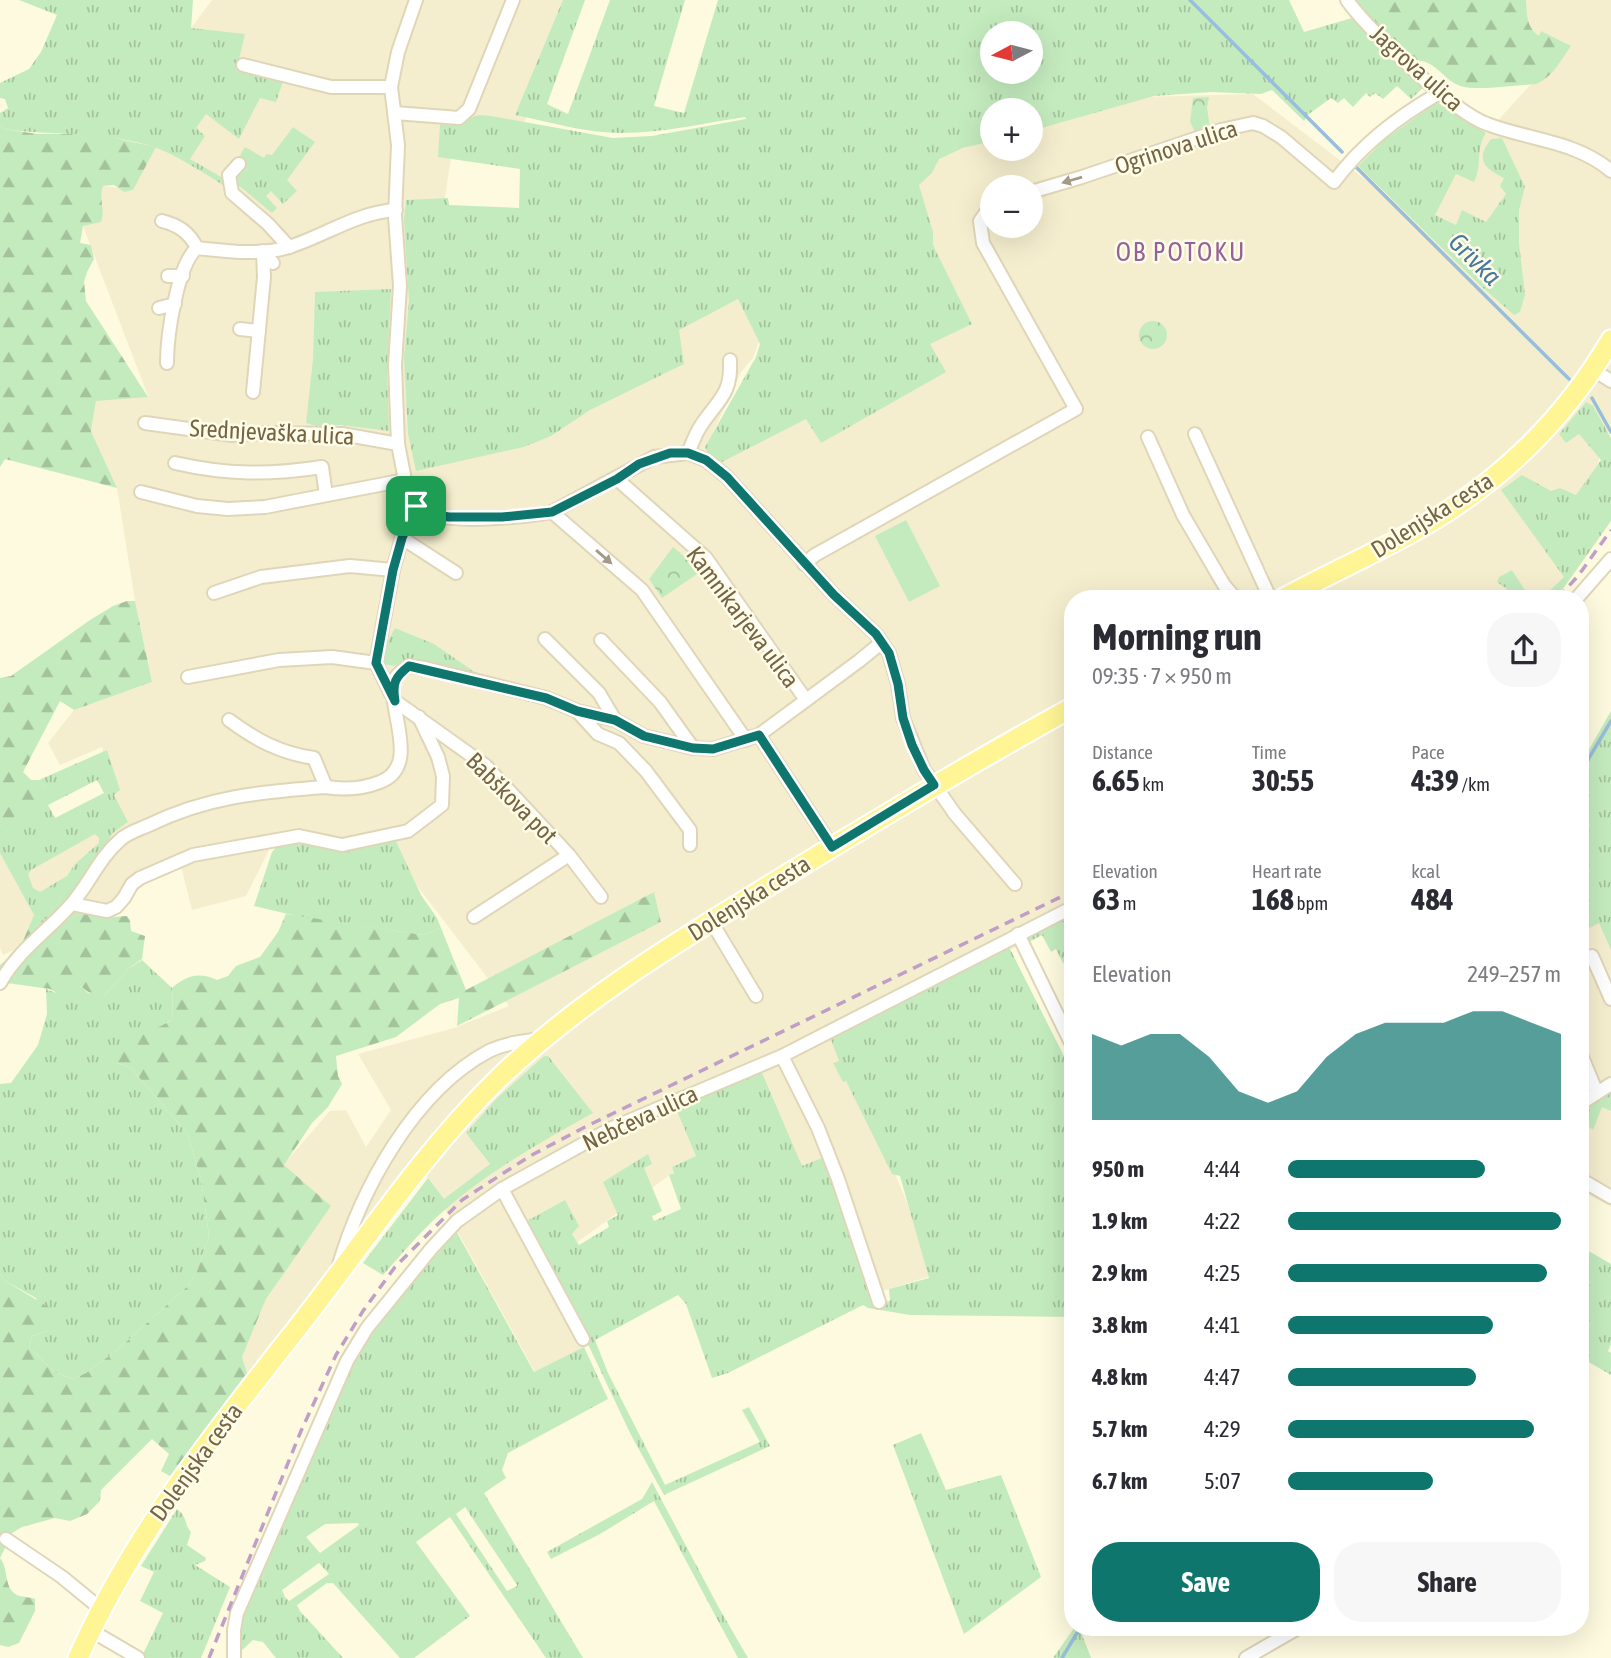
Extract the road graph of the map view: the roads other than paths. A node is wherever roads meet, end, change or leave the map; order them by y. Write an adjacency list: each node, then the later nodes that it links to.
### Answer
1 (416, 0): 5 (street)
2 (513, 0): 7 (street)
3 (1347, 0): 6 (street, Jagrova ulica)
4 (243, 65): 5 (street)
5 (391, 87): 7 (street)
6 (1439, 93): 9 (street, Jagrova ulica); 10 (street, Ogrinova ulica, one-way to 10)
7 (395, 113): 11 (street)
8 (239, 164): 15 (street)
9 (1611, 171)
10 (1043, 188)
11 (396, 210): 15 (street); 33 (street)
12 (162, 220): 14 (street)
13 (982, 238): 44 (street)
14 (197, 247): 16 (street); 19 (street)
15 (289, 247): 16 (street)
16 (263, 251): 17 (street); 23 (street, Srednjevaška ulica)
17 (273, 263)
18 (168, 276): 19 (street)
19 (183, 276): 20 (street)
20 (175, 303): 21 (street); 26 (street)
21 (159, 308)
22 (240, 329): 23 (street)
23 (259, 331): 29 (street, Srednjevaška ulica)
24 (1611, 340): 27 (main road, Dolenjska cesta)
25 (730, 360): 34 (street)
26 (167, 363)
27 (1593, 370): 28 (street); 49 (main road, Dolenjska cesta)
28 (1611, 382)
29 (253, 392)
30 (145, 424): 33 (street, Srednjevaška ulica)
31 (1195, 435): 48 (street)
32 (1147, 437): 47 (street)
33 (398, 444): 37 (street)
34 (688, 453): 36 (street); 44 (street)
35 (175, 463): 39 (street, Srednjevaška ulica)
36 (617, 479): 41 (street); 57 (street, Kamnikarjeva ulica)
37 (405, 480): 39 (street); 40 (street)
38 (141, 492): 39 (street)
39 (326, 495)
40 (416, 506): 41 (street); 42 (street)
41 (552, 512): 65 (street, one-way to 65)
42 (402, 538): 45 (street); 46 (street)
43 (1611, 559): 50 (street)
44 (804, 564): 54 (street)
45 (393, 570): 51 (street); 55 (street)
46 (456, 573)
47 (1228, 590)
48 (1266, 590)
49 (1303, 590)
50 (1584, 590)
51 (214, 593)
52 (545, 639): 63 (street)
53 (601, 640): 66 (street)
54 (881, 643): 57 (street); 67 (street)
55 (376, 663): 56 (street); 58 (street)
56 (188, 677)
57 (806, 700): 64 (street)
58 (395, 701): 59 (street); 61 (street, Babškova pot); 68 (street)
59 (577, 711): 63 (street); 69 (street)
60 (1064, 712): 67 (main road, Dolenjska cesta)
61 (419, 717): 71 (street, Babškova pot); 74 (street, Babškova pot)
62 (229, 719): 68 (street)
63 (615, 720): 66 (street)
64 (759, 735): 65 (street); 70 (street)
65 (746, 740): 66 (street)
66 (693, 748)
67 (934, 785): 70 (main road, Dolenjska cesta); 72 (street)
68 (326, 788): 74 (street)
69 (690, 845)
70 (832, 847): 77 (main road, Dolenjska cesta)
71 (569, 855): 73 (street, Babškova pot); 76 (street, Babškova pot)
72 (1015, 884)
73 (601, 897)
74 (72, 904): 80 (street)
75 (1064, 911): 78 (street, Nebčeva ulica)
76 (474, 917)
77 (711, 921): 81 (street); 84 (main road, Dolenjska cesta)
78 (1018, 934): 83 (street); 85 (street, Nebčeva ulica)
79 (1592, 956): 82 (street)
80 (0, 983)
81 (756, 996)
82 (1611, 999)
83 (1064, 1029)
84 (542, 1039): 93 (main road, Dolenjska cesta); 93 (street, Dolenjska cesta)
85 (782, 1056): 91 (street, Nebčeva ulica); 94 (street)
86 (1589, 1074): 88 (street)
87 (1611, 1083): 88 (street)
88 (1597, 1093): 89 (street)
89 (1589, 1098)
90 (1589, 1184): 92 (street)
91 (502, 1189): 95 (street); 102 (street, Nebčeva ulica)
92 (1611, 1197)
93 (335, 1279): 97 (main road, Dolenjska cesta)
94 (878, 1302)
95 (583, 1339)
96 (6, 1539): 97 (street)
97 (101, 1609): 98 (main road, Dolenjska cesta)
98 (90, 1630): 100 (main road, Dolenjska cesta); 101 (street)
99 (1284, 1636): 103 (street)
100 (78, 1658)
101 (138, 1658)
102 (234, 1658)
103 (1245, 1658)

